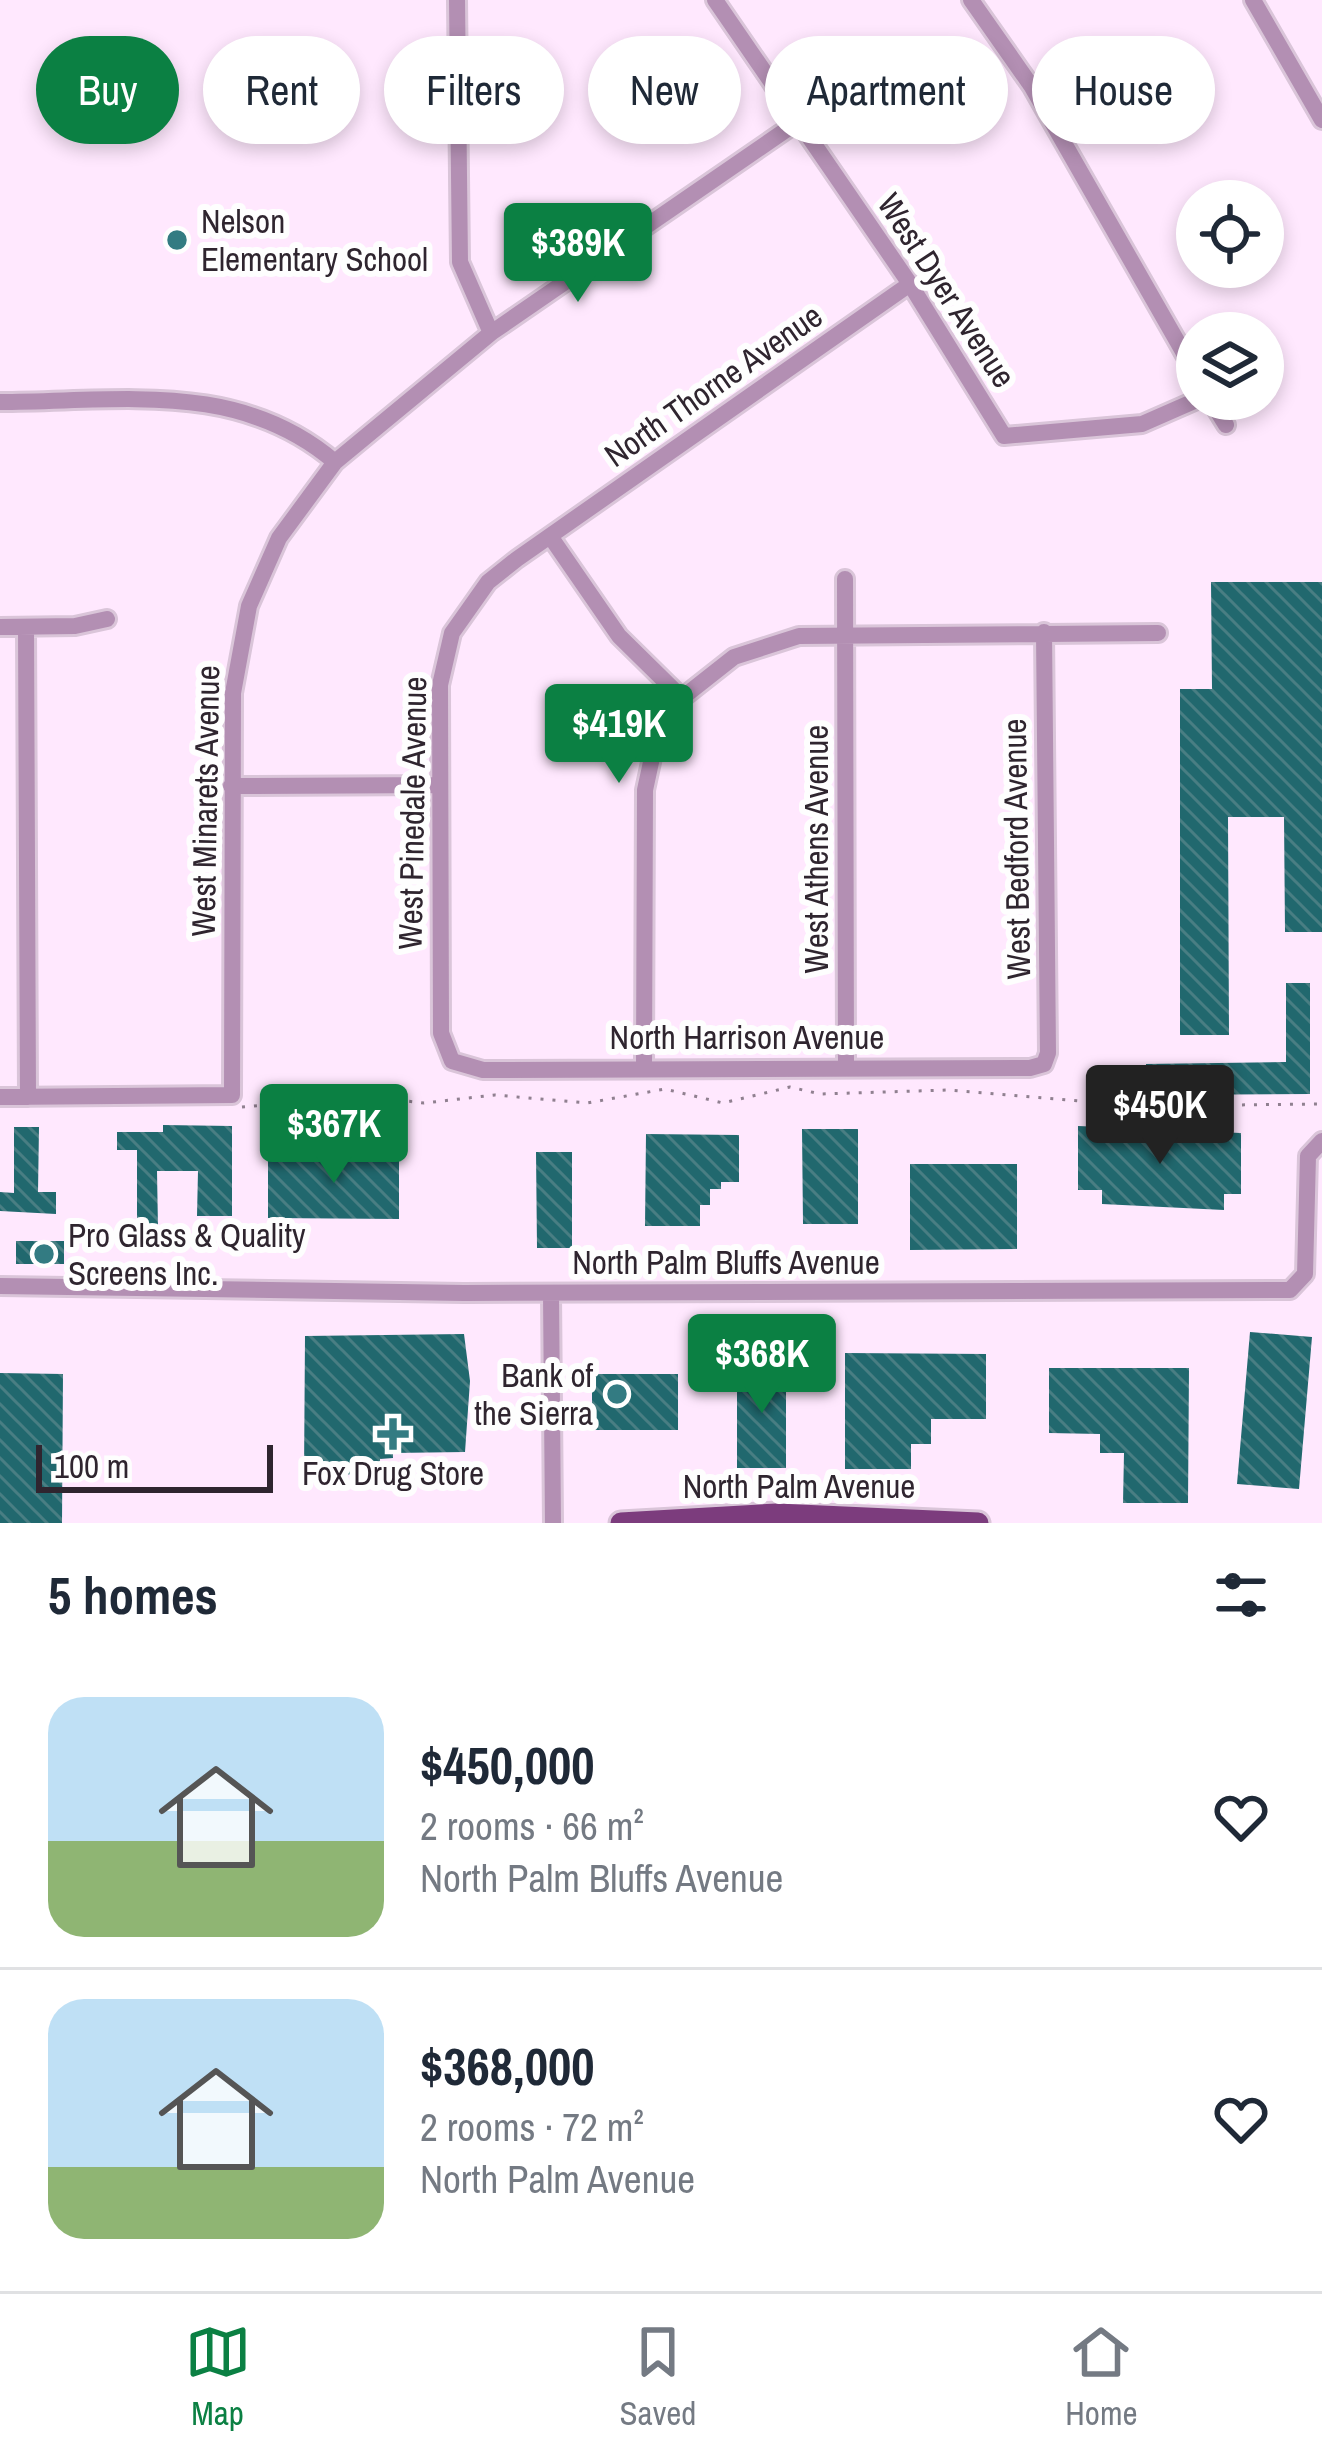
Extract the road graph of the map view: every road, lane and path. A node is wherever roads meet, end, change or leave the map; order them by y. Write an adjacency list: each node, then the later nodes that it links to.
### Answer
1 (457, 0): 5 (street)
2 (715, 0): 6 (street, West Dyer Avenue)
3 (971, 0): 13 (street)
4 (1253, 0): 7 (street)
5 (457, 36)
6 (765, 72)
7 (1322, 120)
8 (458, 144): 12 (street)
9 (766, 144): 12 (street, West Minarets Avenue)
10 (815, 144): 11 (street, West Dyer Avenue)
11 (910, 284): 15 (street, West Dyer Avenue); 19 (street, North Thorne Avenue)
12 (491, 333): 18 (street, West Minarets Avenue)
13 (1176, 339)
14 (0, 402): 18 (street)
15 (1176, 409)
16 (1223, 420): 17 (street)
17 (1226, 424)
18 (335, 462): 29 (street, West Minarets Avenue)
19 (550, 536): 27 (street); 28 (street, West Pinedale Avenue)
20 (845, 579): 25 (street, West Athens Avenue)
21 (107, 619): 23 (street)
22 (0, 627): 23 (street)
23 (26, 627): 35 (street)
24 (1044, 632): 25 (street); 26 (street); 31 (street, West Bedford Avenue)
25 (845, 633): 27 (street); 32 (street, West Athens Avenue)
26 (1158, 633)
27 (682, 698): 33 (street)
28 (439, 784): 29 (street); 30 (street, West Pinedale Avenue)
29 (231, 786): 36 (street, West Minarets Avenue)
30 (452, 1061): 33 (street, North Harrison Avenue)
31 (1044, 1064): 32 (street, North Harrison Avenue)
32 (846, 1066): 33 (street, North Harrison Avenue)
33 (644, 1068)
34 (0, 1097): 35 (street)
35 (28, 1097): 36 (street)
36 (234, 1098): 37 (path)
37 (1322, 1103)
38 (1322, 1141): 40 (street, North Palm Bluffs Avenue)
39 (0, 1286): 40 (street, North Palm Bluffs Avenue)
40 (551, 1292): 41 (street)
41 (553, 1523)
42 (621, 1523): 43 (main road, North Palm Avenue)
43 (978, 1523)

